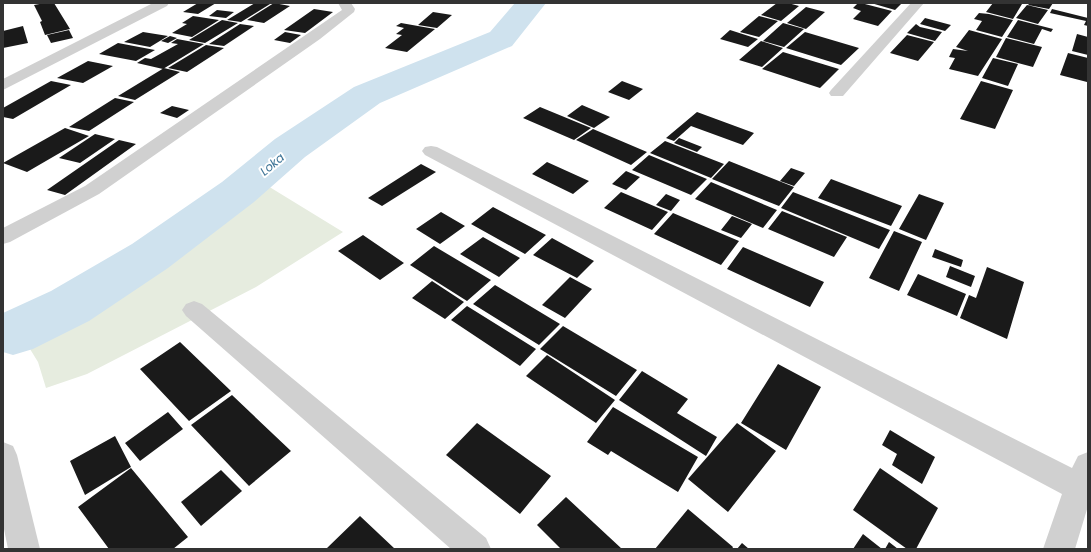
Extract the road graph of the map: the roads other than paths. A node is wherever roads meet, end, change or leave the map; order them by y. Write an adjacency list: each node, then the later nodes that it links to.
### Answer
1 (163, 3): 4 (street)
2 (344, 3): 7 (street)
3 (918, 3): 5 (street)
4 (3, 85)
5 (837, 93)
6 (431, 152): 10 (street)
7 (3, 237)
8 (194, 310): 12 (street)
9 (3, 455): 11 (street)
10 (1083, 476): 13 (street)
11 (24, 549)
12 (475, 549)
13 (1059, 549)

